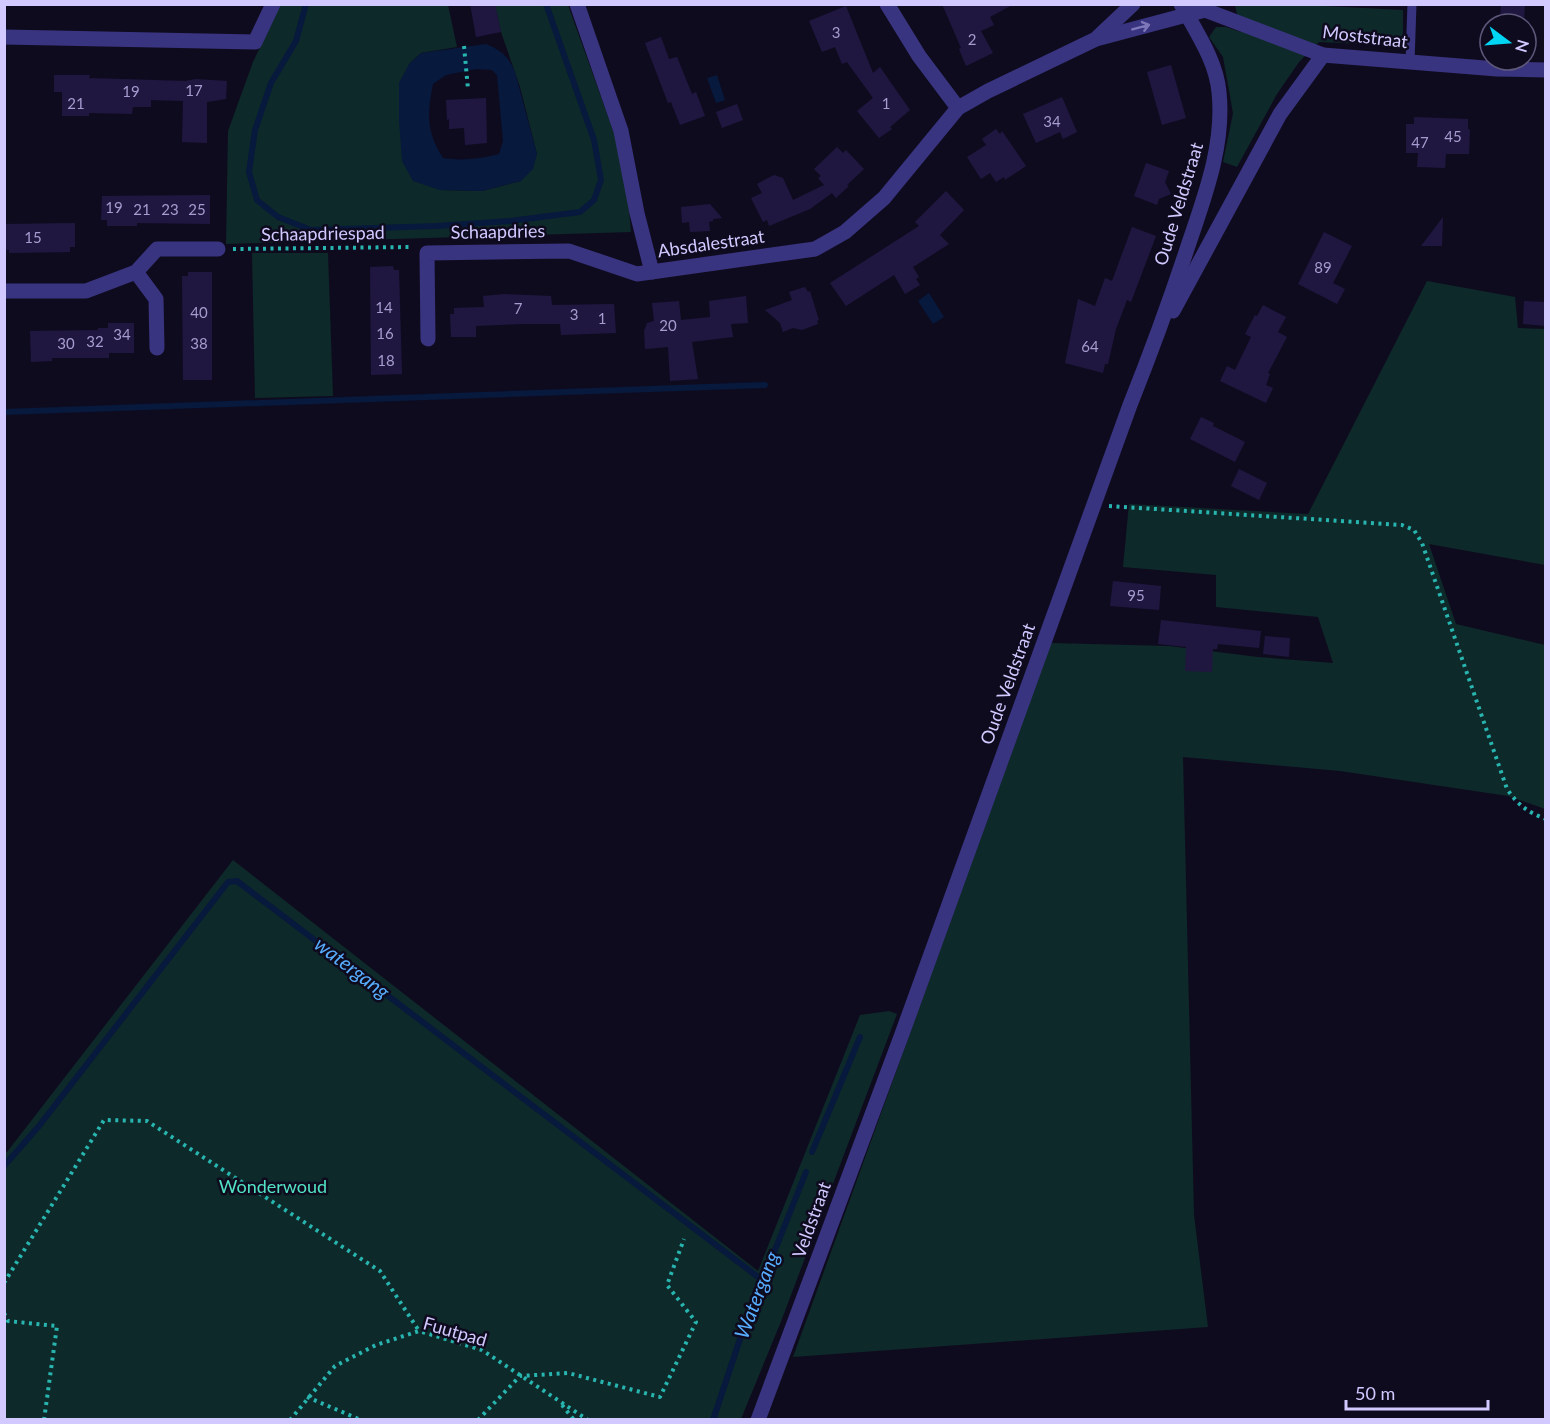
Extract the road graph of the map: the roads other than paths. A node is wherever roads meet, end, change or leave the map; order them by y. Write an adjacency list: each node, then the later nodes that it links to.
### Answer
1 (273, 4): 7 (street)
2 (578, 4): 15 (street, Absdalestraat)
3 (887, 4): 12 (street)
4 (1133, 4): 8 (street, Absdalestraat)
5 (1412, 4): 10 (lane)
6 (1184, 10): 8 (street, Absdalestraat, one-way to 6); 9 (street, Moststraat); 19 (street, Oude Veldstraat)
7 (4, 37)
8 (1096, 39): 12 (street, Absdalestraat)
9 (1323, 55): 10 (street, Moststraat); 19 (street, Oude Veldstraat)
10 (1410, 62): 11 (street, Moststraat)
11 (1545, 70)
12 (958, 108): 15 (street, Absdalestraat)
13 (218, 249): 14 (street)
14 (136, 272): 16 (street); 18 (street)
15 (652, 272): 17 (street, Schaapdries)
16 (4, 291)
17 (428, 339)
18 (157, 348)
19 (1153, 348): 20 (street, Oude Veldstraat)
20 (902, 1034): 21 (street, Veldstraat)
21 (759, 1419)

